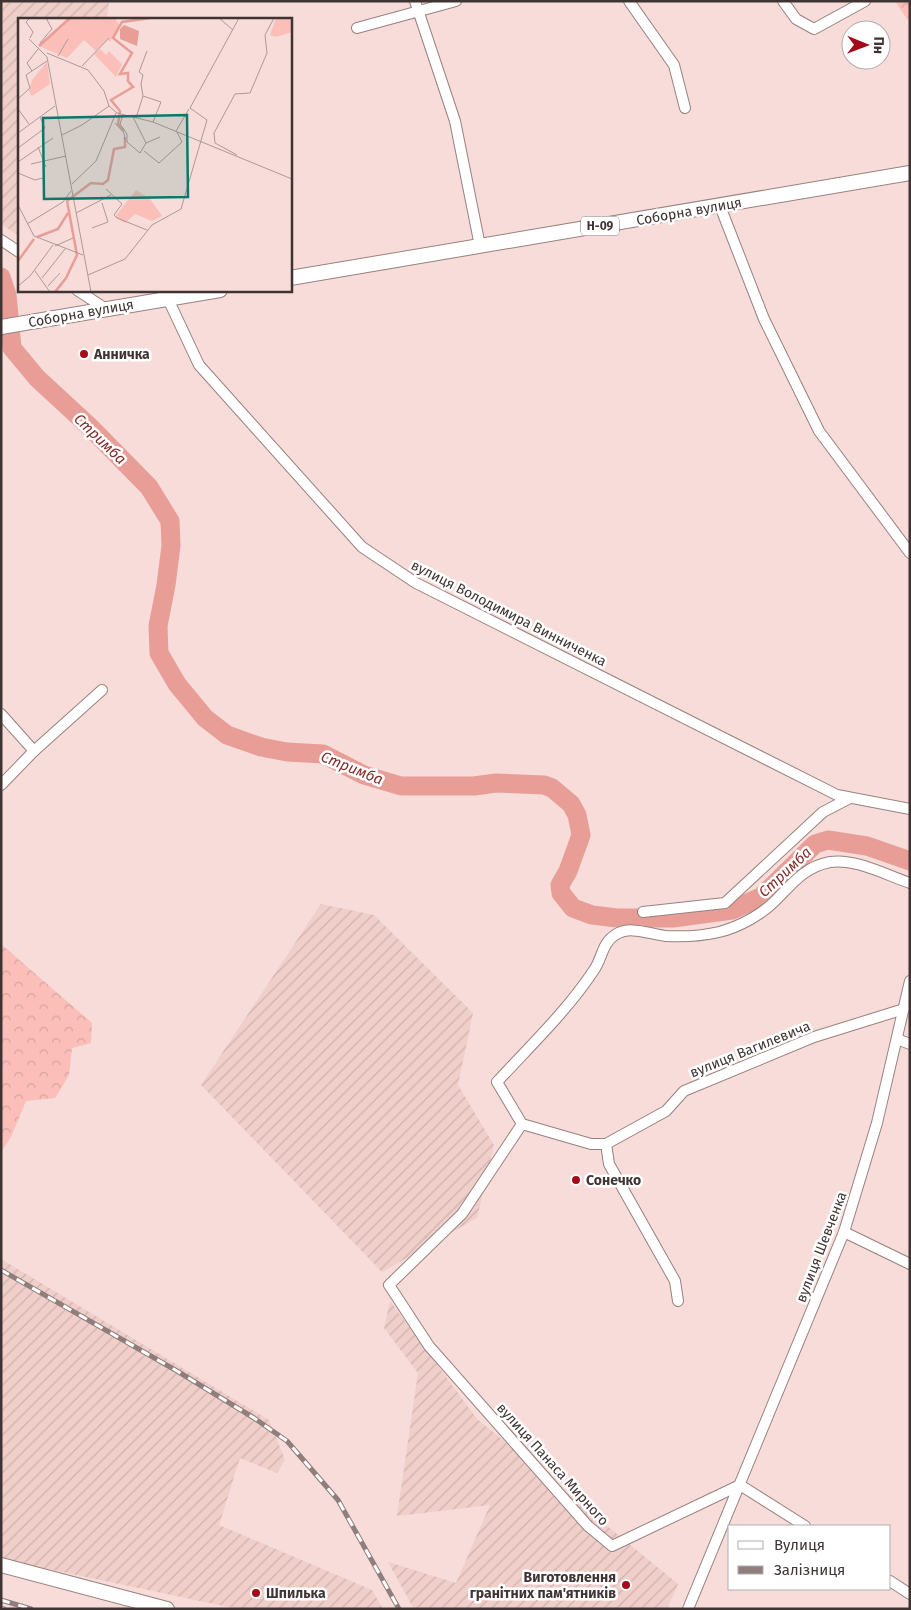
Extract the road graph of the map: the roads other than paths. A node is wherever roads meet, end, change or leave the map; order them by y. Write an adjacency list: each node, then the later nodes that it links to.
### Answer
1 (456, 1): 5 (street)
2 (629, 1): 7 (street)
3 (783, 1): 4 (street)
4 (865, 1)
5 (416, 6): 6 (street); 11 (street)
6 (357, 28)
7 (684, 108)
8 (910, 173): 9 (main road, Соборна вулиця / Н-09)
9 (720, 206): 11 (main road, Соборна вулиця / Н-09); 19 (street)
10 (1, 240): 12 (street)
11 (480, 246): 13 (main road, Соборна вулиця / Н-09)
12 (18, 251)
13 (291, 278)
14 (79, 291): 17 (street)
15 (214, 291): 16 (main road, Соборна вулиця)
16 (168, 299): 17 (main road, Соборна вулиця); 24 (street, вулиця Володимира Винниченка)
17 (106, 309): 18 (main road, Соборна вулиця)
18 (1, 327)
19 (910, 553)
20 (102, 690): 22 (street)
21 (1, 714): 22 (street)
22 (34, 751): 23 (street)
23 (1, 786)
24 (850, 798): 25 (street, вулиця Володимира Винниченка); 27 (street)
25 (910, 809)
26 (910, 883): 32 (street)
27 (643, 912)
28 (910, 981): 29 (street, вулиця Шевченка)
29 (904, 1009): 30 (street, вулиця Шевченка); 33 (street, вулиця Вагилевича)
30 (897, 1040): 31 (street); 34 (street, вулиця Шевченка)
31 (910, 1044)
32 (522, 1124): 33 (street); 37 (street, вулиця Панаса Мирного)
33 (606, 1144): 36 (street)
34 (844, 1232): 35 (street); 37 (street, вулиця Шевченка)
35 (910, 1264)
36 (678, 1301)
37 (740, 1485): 38 (street); 43 (street, вулиця Шевченка)
38 (803, 1525)
39 (1, 1565): 42 (main road)
40 (891, 1582): 41 (street)
41 (910, 1594)
42 (167, 1609)
43 (688, 1609)

